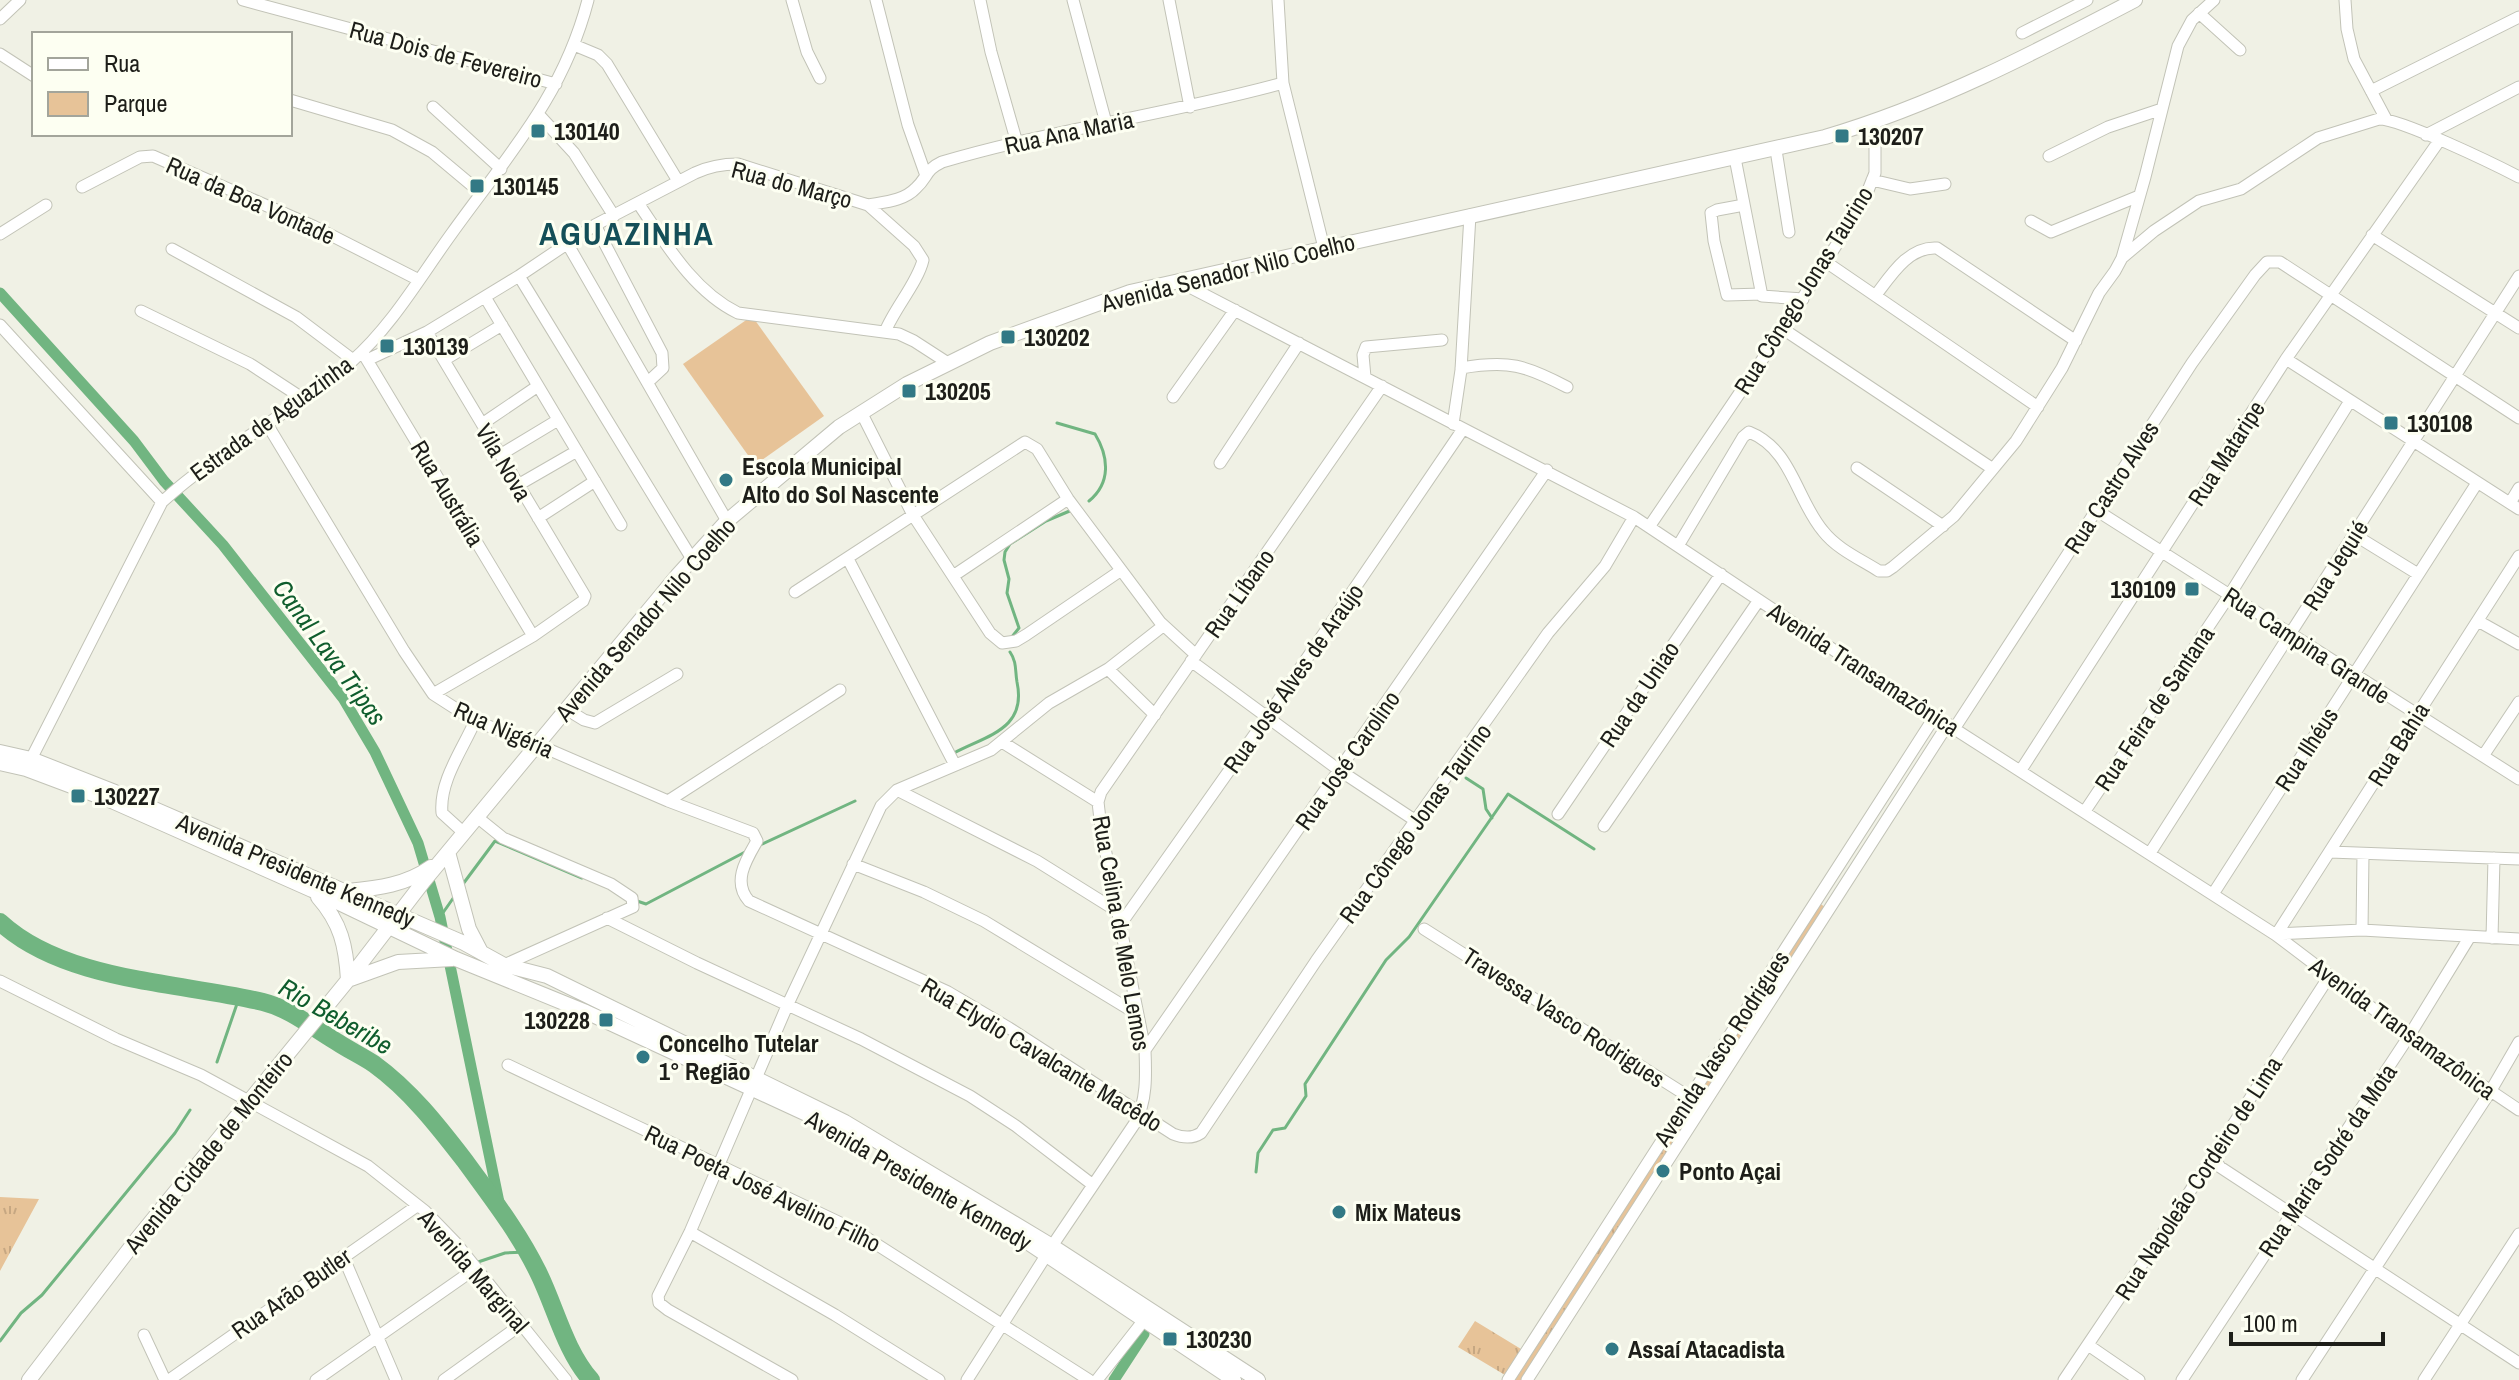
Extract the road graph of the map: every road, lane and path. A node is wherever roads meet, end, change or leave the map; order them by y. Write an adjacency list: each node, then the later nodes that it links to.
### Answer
1 (20, 0): 16 (street)
2 (243, 0): 24 (street, Rua Dois de Fevereiro)
3 (588, 0): 18 (street, Estrada de Aguazinha)
4 (792, 0): 22 (street)
5 (876, 0): 43 (street)
6 (980, 0): 37 (street)
7 (1073, 0): 34 (street)
8 (1169, 0): 29 (street)
9 (1278, 0): 23 (street)
10 (2087, 0): 17 (street)
11 (2135, 0): 33 (main road, Avenida Senador Nilo Coelho)
12 (2214, 0): 14 (street)
13 (2345, 0): 26 (street)
14 (2199, 13): 19 (street); 30 (street)
15 (2519, 17): 26 (street)
16 (0, 19)
17 (2022, 33)
18 (574, 45): 24 (street, Estrada de Aguazinha); 45 (street)
19 (2240, 50)
20 (0, 54): 21 (street)
21 (32, 75)
22 (820, 78)
23 (1283, 83): 29 (street, Rua Ana Maria); 62 (street)
24 (556, 84): 31 (street, Estrada de Aguazinha)
25 (2519, 87): 35 (street)
26 (2371, 91): 32 (street)
27 (292, 101): 48 (street)
28 (433, 107): 41 (street)
29 (1190, 107): 34 (street, Rua Ana Maria)
30 (2162, 109): 39 (street); 49 (street)
31 (539, 115): 41 (street, Estrada de Aguazinha); 55 (street)
32 (2386, 119): 35 (street); 64 (street)
33 (1875, 122): 38 (main road, Avenida Senador Nilo Coelho); 44 (street, Rua Cônego Jonas Taurino)
34 (1106, 123): 37 (street, Rua Ana Maria)
35 (2426, 135): 36 (street)
36 (2439, 141): 42 (street); 60 (street, Rua Mataripe)
37 (1017, 143): 43 (street, Rua Ana Maria)
38 (1776, 150): 40 (main road, Avenida Senador Nilo Coelho); 58 (street)
39 (2049, 156)
40 (1735, 158): 53 (street); 54 (main road, Avenida Senador Nilo Coelho)
41 (501, 169): 48 (street, Estrada de Aguazinha)
42 (2515, 172)
43 (925, 173): 52 (street, Rua Ana Maria)
44 (1872, 180): 46 (street); 65 (street, Rua Cônego Jonas Taurino)
45 (678, 181): 50 (street, Rua do Março); 52 (street, Rua do Março)
46 (1945, 184)
47 (82, 187): 68 (street, Rua da Boa Vontade)
48 (481, 193): 68 (street, Estrada de Aguazinha)
49 (2139, 196): 56 (street); 64 (street)
50 (638, 203): 55 (street, Rua do Março); 83 (street)
51 (46, 205): 59 (street)
52 (868, 205): 83 (street, Rua do Março)
53 (1744, 205): 70 (street); 70 (street)
54 (1470, 215): 62 (main road, Avenida Senador Nilo Coelho); 92 (street, Rua José Alves de Araújo)
55 (614, 216): 57 (street, Rua do Março)
56 (2031, 221)
57 (595, 225): 61 (street, Rua do Março); 95 (street)
58 (1789, 232)
59 (0, 234)
60 (2372, 235): 73 (street, Rua Mataripe); 77 (street)
61 (567, 243): 66 (street, Rua do Março); 95 (street)
62 (1324, 248): 69 (main road, Avenida Senador Nilo Coelho)
63 (172, 249): 89 (street)
64 (2122, 258): 85 (street)
65 (1826, 262): 71 (street); 74 (street, Rua Cônego Jonas Taurino)
66 (519, 276): 72 (street, Rua do Março); 135 (street)
67 (2519, 276): 77 (street, Rua Jequié)
68 (419, 280): 87 (street, Estrada de Aguazinha)
69 (1177, 281): 75 (street, Avenida Transamazônica); 91 (main road, Avenida Senador Nilo Coelho)
70 (1762, 294): 74 (street)
71 (1876, 295): 85 (street); 102 (street)
72 (485, 297): 79 (street); 82 (street, Rua do Março)
73 (2330, 297): 88 (street, Rua Mataripe); 94 (street); 123 (street, Rua Castro Alves)
74 (1803, 299): 81 (street, Rua Cônego Jonas Taurino)
75 (1235, 310): 86 (street, Avenida Transamazônica); 99 (street)
76 (141, 311): 100 (street)
77 (2495, 313): 80 (street); 94 (street, Rua Jequié)
78 (0, 325): 121 (street)
79 (502, 325): 90 (street); 96 (street)
80 (2519, 328)
81 (1783, 329): 114 (street); 130 (street, Rua Cônego Jonas Taurino)
82 (427, 332): 87 (street, Rua do Março); 90 (street, Vila Nova)
83 (885, 332): 91 (street)
84 (1442, 340): 93 (street)
85 (2076, 341): 102 (street)
86 (1299, 343): 93 (street, Avenida Transamazônica); 112 (street)
87 (365, 355): 89 (street, Estrada de Aguazinha); 147 (street, Rua Austrália)
88 (2286, 359): 101 (street); 133 (street, Rua Mataripe)
89 (353, 360): 100 (street, Estrada de Aguazinha)
90 (444, 360): 107 (street, Vila Nova)
91 (948, 363): 103 (main road, Avenida Senador Nilo Coelho)
92 (1461, 368): 98 (street); 108 (street, Rua José Alves de Araújo)
93 (1365, 377): 97 (street, Avenida Transamazônica)
94 (2453, 377): 104 (street); 109 (street, Rua Jequié)
95 (648, 382): 127 (street)
96 (538, 386): 105 (street); 107 (street)
97 (1382, 386): 108 (street, Avenida Transamazônica); 149 (street, Rua Líbano)
98 (1567, 387)
99 (1173, 397)
100 (302, 398): 106 (street, Estrada de Aguazinha)
101 (2350, 401): 109 (street); 142 (street, Rua Feira de Santana)
102 (2038, 407): 114 (street)
103 (861, 412): 124 (street); 127 (main road, Avenida Senador Nilo Coelho)
104 (2519, 418)
105 (558, 420): 110 (street); 111 (street)
106 (267, 424): 121 (street, Estrada de Aguazinha); 154 (street, Rua Nigéria)
107 (482, 424): 111 (street, Vila Nova)
108 (1458, 426): 115 (street, Avenida Transamazônica); 160 (street, Rua José Alves de Araújo)
109 (2412, 442): 117 (street); 131 (street, Rua Jequié)
110 (577, 451): 116 (street); 118 (street)
111 (500, 455): 118 (street, Vila Nova)
112 (1220, 463)
113 (1857, 468): 129 (street)
114 (1993, 469): 129 (street)
115 (1547, 470): 125 (street, Avenida Transamazônica); 170 (street, Rua José Carolino)
116 (595, 481): 126 (street); 128 (street)
117 (2477, 483): 122 (street); 139 (street, Rua Ilhéus)
118 (518, 485): 126 (street, Vila Nova)
119 (2519, 488): 122 (street)
120 (1068, 499): 124 (street); 137 (street); 140 (street)
121 (162, 502): 168 (street, Estrada de Aguazinha)
122 (2514, 506)
123 (2096, 510): 133 (street, Rua Campina Grande); 162 (street, Rua Castro Alves)
124 (913, 515): 136 (street); 140 (street)
125 (1634, 517): 130 (street, Avenida Transamazônica); 181 (street, Rua Cônego Jonas Taurino)
126 (538, 518): 147 (street, Vila Nova)
127 (727, 521): 135 (main road, Avenida Senador Nilo Coelho)
128 (621, 525)
129 (1943, 526): 132 (street, Rua Cônego Jonas Taurino)
130 (1649, 527): 132 (street, Avenida Transamazônica)
131 (2353, 534): 139 (street); 146 (street, Rua Jequié)
132 (1678, 546): 138 (street, Avenida Transamazônica)
133 (2161, 551): 142 (street, Rua Campina Grande); 171 (street, Rua Mataripe)
134 (2519, 556): 144 (street, Rua Bahia)
135 (692, 559): 156 (main road, Avenida Senador Nilo Coelho)
136 (848, 559): 141 (street); 169 (street)
137 (1120, 571): 140 (street); 145 (street)
138 (1721, 574): 143 (street, Avenida Transamazônica); 179 (street, Rua da Uniao)
139 (2418, 574): 152 (street, Rua Ilhéus)
140 (953, 576)
141 (795, 592)
142 (2229, 596): 146 (street, Rua Campina Grande); 178 (street, Rua Feira de Santana)
143 (1759, 600): 159 (street, Avenida Transamazônica); 182 (street)
144 (2478, 621): 148 (street); 157 (street, Rua Bahia)
145 (1163, 626): 149 (street); 150 (street)
146 (2291, 635): 152 (street, Rua Campina Grande); 185 (street, Rua Jequié)
147 (533, 636): 154 (street)
148 (2519, 644)
149 (1193, 658): 158 (street, Rua Líbano); 160 (street)
150 (1108, 669): 158 (street); 163 (street)
151 (677, 674): 156 (street)
152 (2354, 676): 157 (street, Rua Campina Grande); 195 (street, Rua Ilhéus)
153 (840, 690): 176 (street)
154 (433, 694): 161 (street, Rua Nigéria)
155 (2519, 702): 166 (street)
156 (566, 709): 164 (main road, Avenida Senador Nilo Coelho)
157 (2416, 714): 166 (street, Rua Campina Grande); 184 (street, Rua Bahia)
158 (1155, 715): 177 (street, Rua Líbano)
159 (1935, 716): 162 (street, Avenida Transamazônica); 173 (street, Avenida Vasco Rodrigues)
160 (1267, 717): 170 (street); 199 (street, Rua José Alves de Araújo)
161 (475, 721): 164 (street, Rua Nigéria); 183 (street)
162 (1951, 726): 171 (street, Avenida Transamazônica); 175 (street, Avenida Vasco Rodrigues)
163 (1002, 742): 169 (street); 177 (street)
164 (536, 744): 176 (street, Rua Nigéria); 180 (main road, Avenida Senador Nilo Coelho)
165 (0, 752): 168 (main road, Avenida Presidente Kennedy)
166 (2483, 756): 172 (street, Rua Campina Grande)
167 (0, 763): 168 (main road, Avenida Presidente Kennedy)
168 (28, 764): 193 (main road, Avenida Presidente Kennedy); 194 (main road, Avenida Presidente Kennedy)
169 (955, 765): 174 (street)
170 (1339, 770): 181 (street); 217 (street, Rua José Carolino)
171 (2021, 770): 178 (street, Avenida Transamazônica)
172 (2519, 779)
173 (1891, 783): 175 (street); 221 (street, Avenida Vasco Rodrigues)
174 (897, 790): 191 (street); 196 (street)
175 (1904, 792): 223 (street, Avenida Vasco Rodrigues)
176 (668, 801): 190 (street, Rua Nigéria)
177 (1098, 802): 196 (street, Rua Celina de Melo Lemos)
178 (2085, 811): 185 (street, Avenida Transamazônica)
179 (1558, 814)
180 (477, 817): 183 (main road, Avenida Senador Nilo Coelho); 197 (street)
181 (1416, 821): 226 (street, Rua Cônego Jonas Taurino)
182 (1604, 826)
183 (464, 833): 187 (main road, Avenida Senador Nilo Coelho)
184 (2330, 852): 186 (street); 203 (street, Rua Bahia)
185 (2150, 853): 195 (street, Avenida Transamazônica)
186 (2363, 854): 188 (street); 201 (street)
187 (444, 857): 192 (main road, Avenida Senador Nilo Coelho); 208 (main road)
188 (2494, 858): 189 (street); 205 (street)
189 (2519, 859)
190 (746, 860): 202 (street, Rua Elydio Cavalcante Macêdo)
191 (853, 864): 202 (street); 214 (street)
192 (423, 877): 194 (main road); 198 (main road, Avenida Senador Nilo Coelho)
193 (312, 890): 198 (main road, Avenida Presidente Kennedy); 211 (main road)
194 (344, 891): 198 (main road, Avenida Presidente Kennedy)
195 (2213, 894): 203 (street, Avenida Transamazônica)
196 (1117, 911): 199 (street, Rua Celina de Melo Lemos)
197 (607, 918): 209 (street); 213 (street)
198 (394, 920): 207 (main road, Avenida Presidente Kennedy); 208 (main road, Avenida Presidente Kennedy); 211 (main road, Avenida Cidade de Monteiro)
199 (1120, 925): 214 (street, Rua Celina de Melo Lemos)
200 (1424, 929): 221 (street, Travessa Vasco Rodrigues)
201 (2362, 930): 203 (street); 204 (street)
202 (820, 933): 213 (street); 225 (street, Rua Elydio Cavalcante Macêdo)
203 (2277, 934): 210 (street, Avenida Transamazônica)
204 (2469, 938): 205 (street); 215 (street, Rua Maria Sodré da Mota)
205 (2492, 938): 206 (street)
206 (2519, 939)
207 (434, 953): 209 (main road, Avenida Presidente Kennedy); 211 (main road)
208 (483, 956): 209 (main road, Avenida Presidente Kennedy)
209 (503, 972): 219 (main road, Avenida Presidente Kennedy); 219 (main road, Avenida Presidente Kennedy)
210 (2330, 975): 215 (street, Avenida Transamazônica); 227 (street, Rua Napoleão Cordeiro de Lima)
211 (348, 980): 222 (main road, Avenida Cidade de Monteiro)
212 (0, 981): 222 (street, Avenida Marginal)
213 (787, 1006): 219 (street); 229 (street)
214 (1137, 1014): 217 (street, Rua Celina de Melo Lemos)
215 (2409, 1036): 220 (street, Avenida Transamazônica); 231 (street, Rua Maria Sodré da Mota)
216 (2519, 1042): 220 (street)
217 (1145, 1050): 225 (street, Rua Celina de Melo Lemos)
218 (508, 1065): 228 (street, Rua Poeta José Avelino Filho)
219 (754, 1082): 228 (street); 234 (main road, Avenida Presidente Kennedy)
220 (2490, 1092): 224 (street, Avenida Transamazônica); 236 (street)
221 (1689, 1098): 223 (street, Travessa Vasco Rodrigues); 259 (street, Avenida Vasco Rodrigues)
222 (248, 1102): 246 (main road, Avenida Cidade de Monteiro); 251 (street, Avenida Marginal)
223 (1703, 1106): 260 (street, Avenida Vasco Rodrigues)
224 (2519, 1110)
225 (1141, 1112): 226 (street, Rua Elydio Cavalcante Macêdo); 229 (street)
226 (1201, 1133)
227 (2208, 1160): 231 (street); 244 (street, Rua Napoleão Cordeiro de Lima)
228 (719, 1164): 232 (street); 239 (street, Rua Poeta José Avelino Filho)
229 (1093, 1185): 234 (street)
230 (414, 1208): 235 (street, Rua Arão Butler)
231 (2290, 1214): 236 (street); 263 (street, Rua Maria Sodré da Mota)
232 (690, 1232): 252 (street); 253 (street)
233 (2519, 1234): 240 (street)
234 (1049, 1250): 238 (main road, Avenida Presidente Kennedy); 239 (street); 258 (main road, Avenida Presidente Kennedy)
235 (343, 1256): 242 (street); 247 (street, Rua Arão Butler)
236 (2376, 1268): 240 (street); 264 (street)
237 (469, 1273): 242 (street)
238 (1144, 1320): 256 (street); 257 (main road, Avenida Presidente Kennedy)
239 (1002, 1324): 254 (street); 255 (street, Rua Poeta José Avelino Filho)
240 (2460, 1325): 245 (street); 265 (street)
241 (515, 1329): 250 (street)
242 (375, 1334): 248 (street); 249 (street)
243 (144, 1335): 247 (street)
244 (2088, 1345): 261 (street, Rua Napoleão Cordeiro de Lima); 262 (street)
245 (2519, 1363)
246 (29, 1380)
247 (167, 1380)
248 (316, 1380)
249 (396, 1380)
250 (444, 1380)
251 (566, 1380)
252 (792, 1380)
253 (939, 1380)
254 (967, 1380)
255 (1089, 1380)
256 (1097, 1380)
257 (1234, 1380)
258 (1258, 1380)
259 (1508, 1380)
260 (1527, 1380)
261 (2064, 1380)
262 (2139, 1380)
263 (2182, 1380)
264 (2302, 1380)
265 (2424, 1380)

